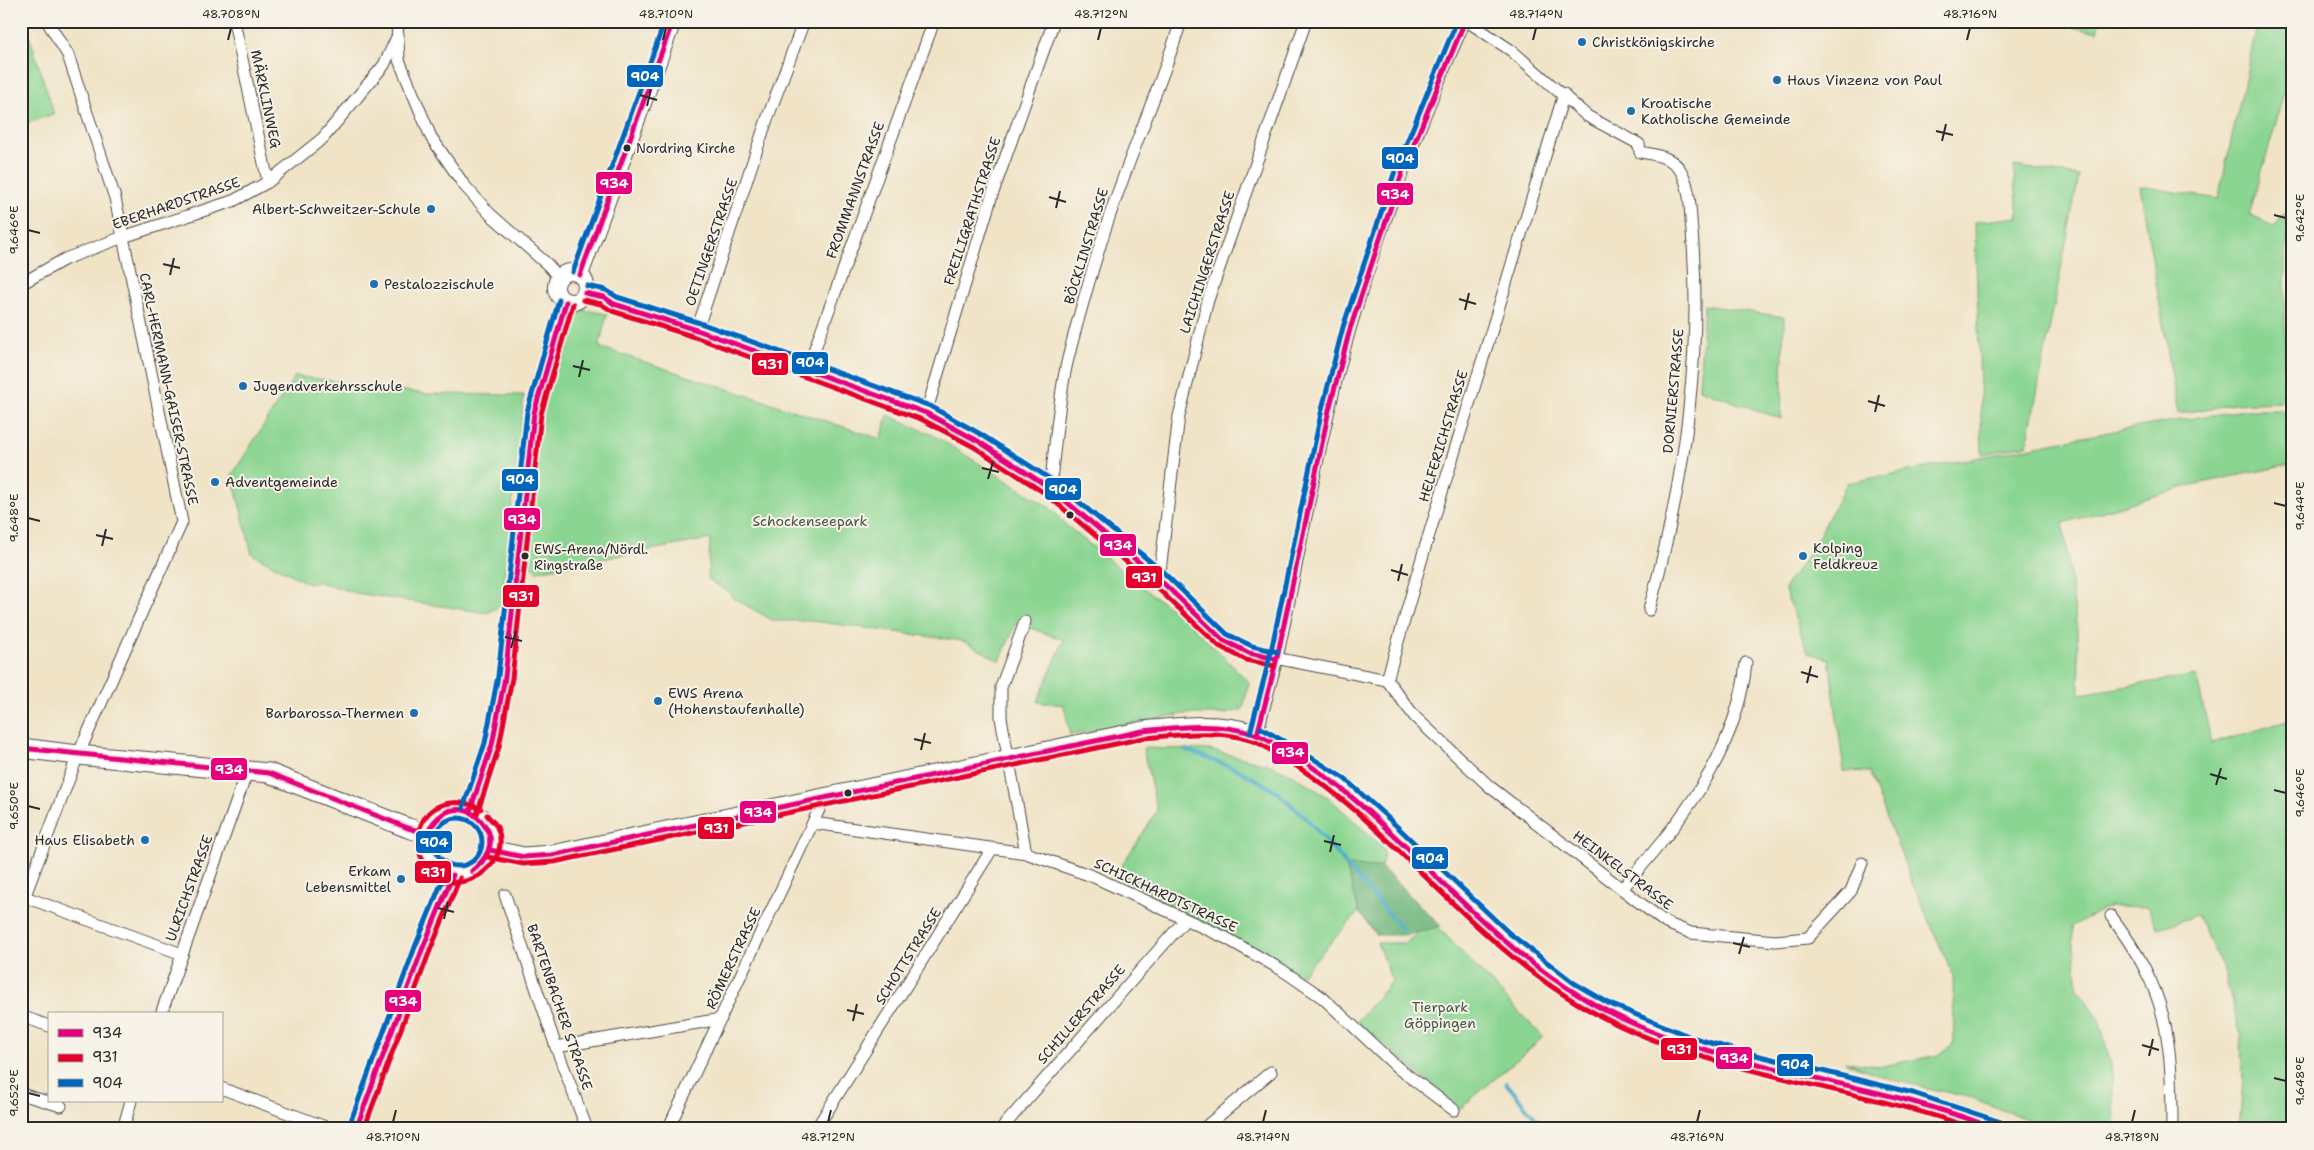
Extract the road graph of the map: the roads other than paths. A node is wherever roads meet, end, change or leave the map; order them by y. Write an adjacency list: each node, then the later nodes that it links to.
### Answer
1 (47, 21): 14 (street, CARL-HERMANN-GAISER-STRASSE)
2 (234, 21): 13 (street, MÄRKLINWEG)
3 (397, 21): 11 (street)
4 (673, 21): 15 (street)
5 (804, 21): 20 (street, OETINGERSTRASSE)
6 (934, 21): 21 (street, FROMMANNSTRASSE)
7 (1054, 21): 22 (street, FREILIGRATHSTRASSE)
8 (1181, 21): 23 (street, BÖCKLINSTRASSE)
9 (1306, 21): 24 (street, LAICHINGERSTRASSE)
10 (1466, 21): 12 (street); 27 (street)
11 (398, 35): 13 (street, EBERHARDSTRASSE); 16 (street)
12 (1564, 94): 25 (street, DORNIERSTRASSE); 29 (street, HELFERICHSTRASSE)
13 (268, 182): 14 (street, EBERHARDSTRASSE)
14 (123, 237): 17 (street, EBERHARDSTRASSE); 32 (street, CARL-HERMANN-GAISER-STRASSE)
15 (580, 275): 16 (street); 18 (street)
16 (559, 278): 19 (street)
17 (21, 284)
18 (585, 293): 19 (street); 20 (street)
19 (566, 302): 36 (street)
20 (697, 330): 21 (street)
21 (807, 370): 22 (street)
22 (926, 414): 23 (street)
23 (1050, 488): 24 (street)
24 (1160, 579): 27 (street)
25 (1649, 610)
26 (1025, 622): 33 (street)
27 (1276, 659): 29 (street); 30 (street)
28 (1746, 663): 44 (street)
29 (1388, 680): 44 (street, HEINKELSTRASSE)
30 (1256, 734): 33 (main road); 69 (main road)
31 (21, 748): 32 (main road)
32 (78, 756): 34 (main road); 46 (street, CARL-HERMANN-GAISER-STRASSE)
33 (1008, 760): 35 (main road); 41 (street)
34 (247, 772): 38 (main road); 49 (street, ULRICHSTRASSE)
35 (824, 799): 37 (street, RÖMERSTRASSE); 40 (main road)
36 (470, 811): 38 (main road); 40 (main road)
37 (813, 824): 39 (street, SCHICKHARDTSTRASSE); 52 (street, RÖMERSTRASSE)
38 (426, 833): 43 (main road)
39 (992, 849): 41 (street, SCHICKHARDTSTRASSE); 66 (street, SCHOTTSTRASSE)
40 (490, 850): 43 (main road)
41 (1026, 854): 48 (street, SCHICKHARDTSTRASSE)
42 (1862, 863): 44 (street, HEINKELSTRASSE)
43 (453, 875): 63 (street)
44 (1622, 889)
45 (505, 895): 54 (street, BARTENBACHER STRASSE)
46 (23, 901): 49 (street)
47 (2111, 916): 70 (street)
48 (1185, 920): 60 (street, SCHICKHARDTSTRASSE); 67 (street, SCHILLERSTRASSE)
49 (182, 954): 50 (street, ULRICHSTRASSE)
50 (161, 1012)
51 (21, 1016): 53 (street)
52 (721, 1019): 54 (street); 65 (street, RÖMERSTRASSE)
53 (48, 1026)
54 (556, 1047): 64 (street, BARTENBACHER STRASSE)
55 (1271, 1072): 68 (street)
56 (222, 1088): 62 (street)
57 (21, 1094): 59 (street)
58 (132, 1102): 61 (street)
59 (61, 1106)
60 (1454, 1110)
61 (123, 1129)
62 (331, 1129)
63 (356, 1129)
64 (587, 1129)
65 (668, 1129)
66 (816, 1129)
67 (1001, 1129)
68 (1202, 1129)
69 (1998, 1129)
70 (2172, 1129)

